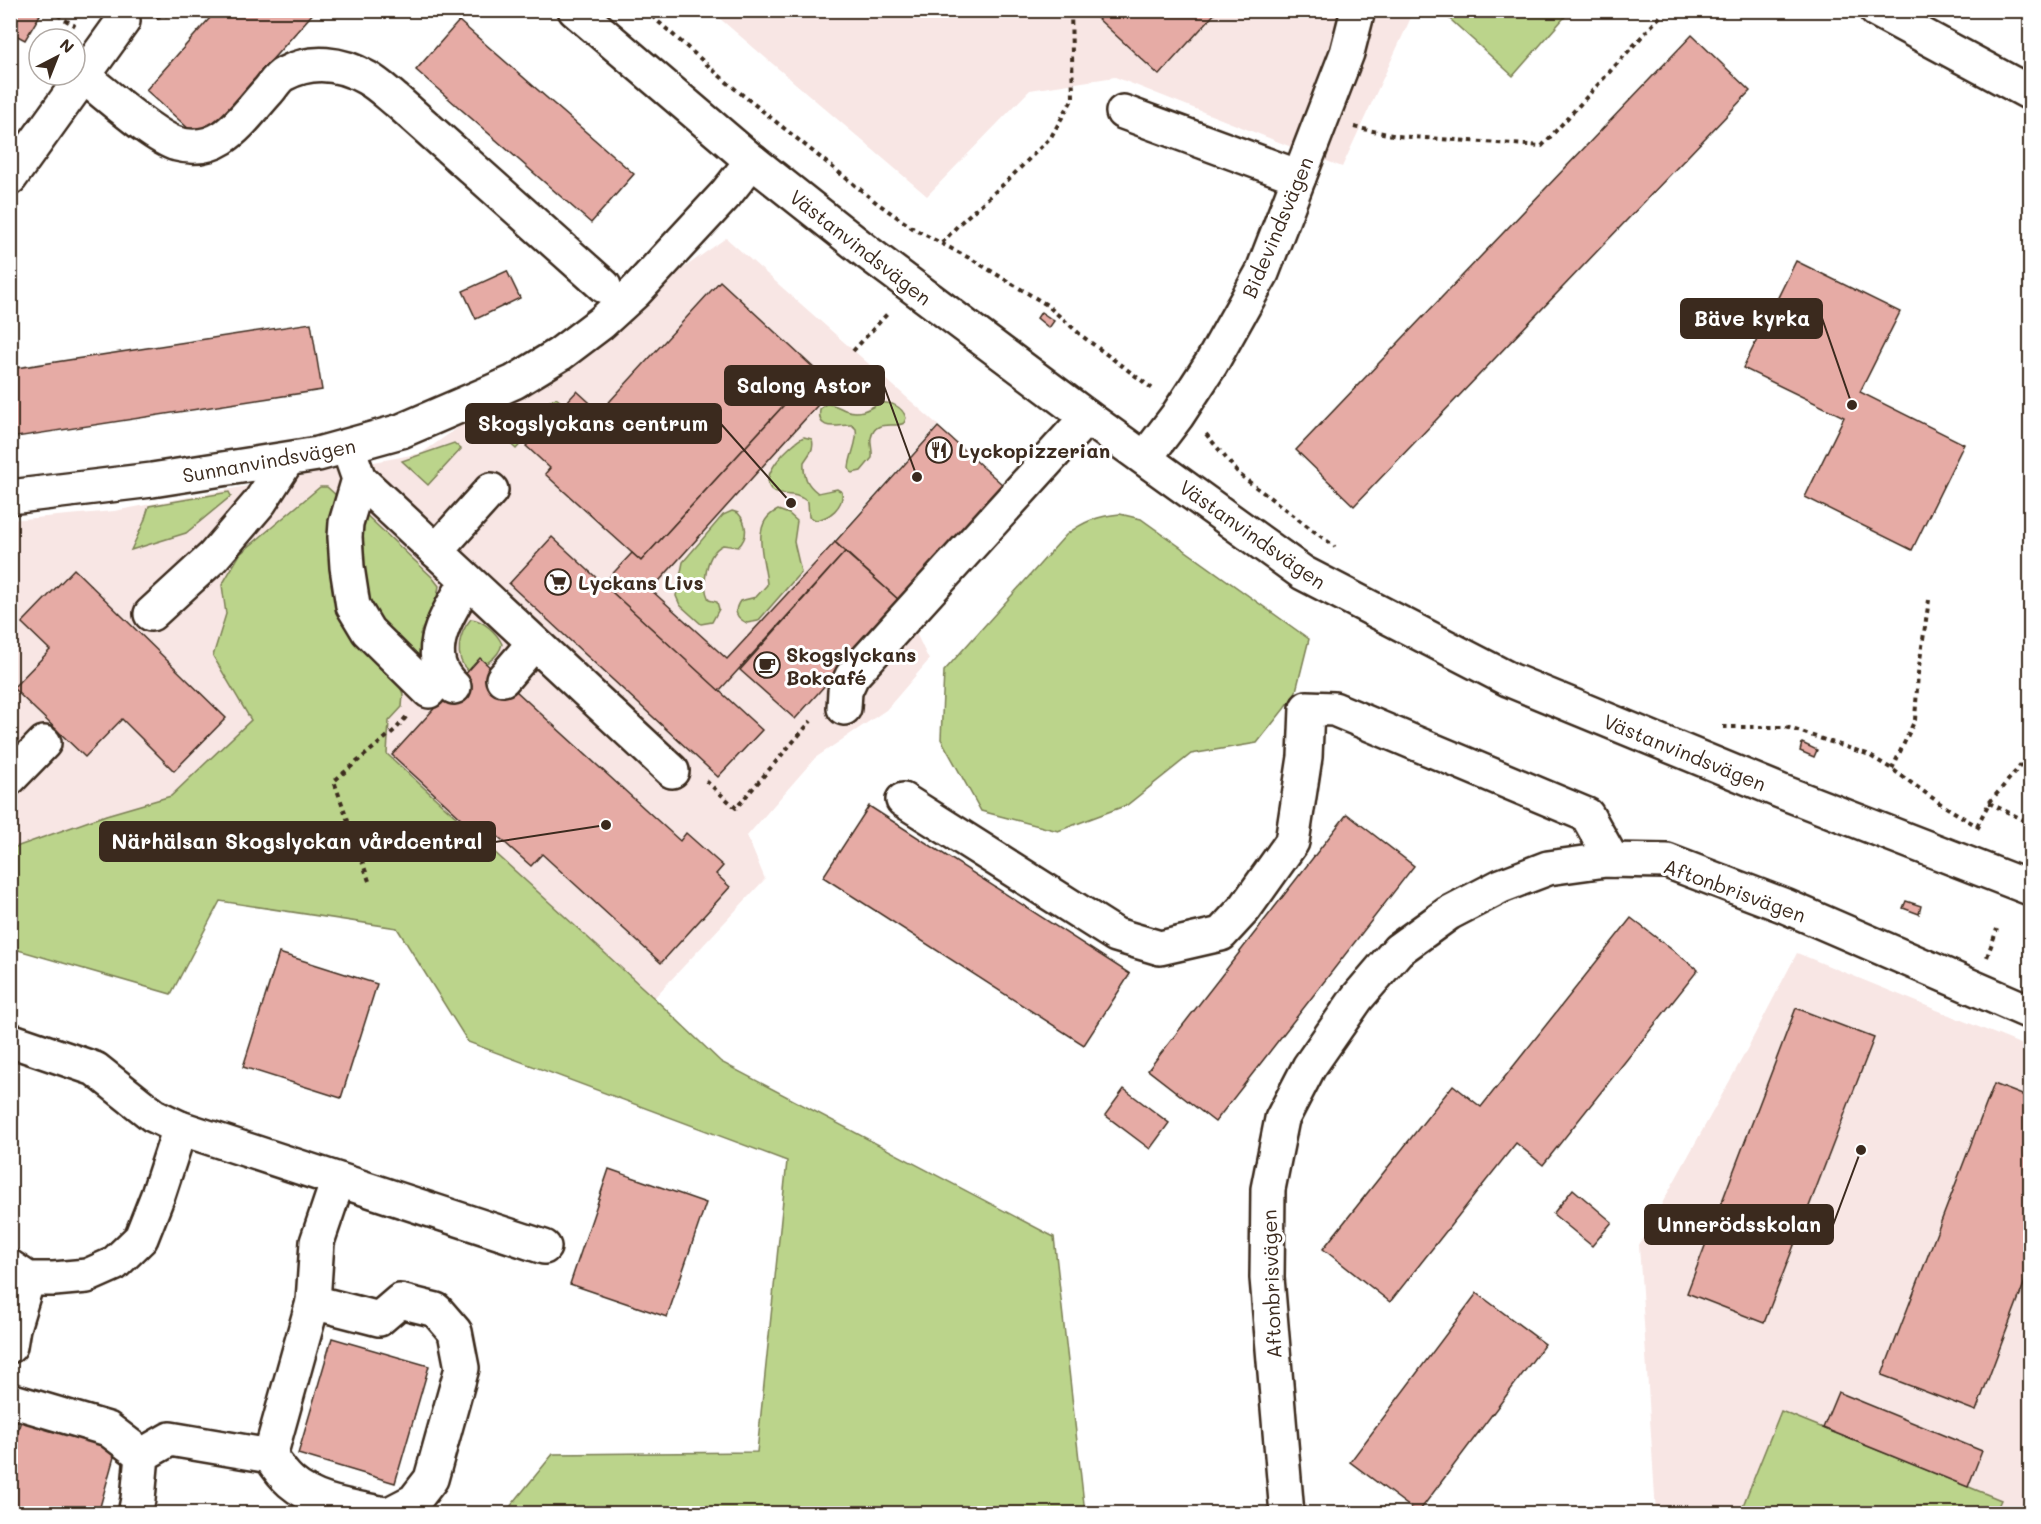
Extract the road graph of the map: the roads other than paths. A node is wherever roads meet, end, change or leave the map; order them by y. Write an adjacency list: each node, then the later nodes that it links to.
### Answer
1 (575, 10): 11 (street, Västanvindsvägen)
2 (1358, 10): 12 (street, Bidevindsvägen)
3 (1876, 10): 8 (street)
4 (123, 21): 5 (street)
5 (87, 72)
6 (87, 78): 14 (street)
7 (74, 87): 10 (street)
8 (2031, 93)
9 (1124, 112): 12 (street)
10 (21, 143): 13 (street)
11 (752, 161): 15 (street, Västanvindsvägen); 16 (street, Sunnanvindsvägen)
12 (1299, 177): 17 (street, Bidevindsvägen)
13 (10, 178)
14 (604, 286)
15 (1087, 417): 17 (street, Västanvindsvägen); 27 (street)
16 (348, 447): 18 (street, Sunnanvindsvägen); 19 (street)
17 (1145, 458): 33 (street, Västanvindsvägen)
18 (287, 460): 21 (street, Sunnanvindsvägen); 24 (street)
19 (359, 479): 22 (street); 23 (street)
20 (491, 490): 22 (street)
21 (10, 497)
22 (436, 551): 23 (street)
23 (467, 581): 25 (street)
24 (151, 614)
25 (534, 643): 26 (street); 29 (street)
26 (503, 679)
27 (844, 708)
28 (44, 743): 30 (street)
29 (672, 771)
30 (10, 778)
31 (903, 800): 32 (street)
32 (1612, 860): 34 (street, Aftonbrisvägen); 47 (street, Aftonbrisvägen)
33 (2031, 888)
34 (2031, 1012)
35 (10, 1040): 36 (street)
36 (180, 1128): 37 (street); 39 (street)
37 (338, 1180): 38 (street); 40 (street)
38 (544, 1247)
39 (20, 1273): 41 (street)
40 (313, 1302): 44 (street); 46 (street)
41 (11, 1334)
42 (10, 1400): 43 (street)
43 (142, 1455): 44 (street); 45 (street)
44 (270, 1456): 46 (street)
45 (135, 1514)
46 (387, 1514)
47 (1287, 1514)

